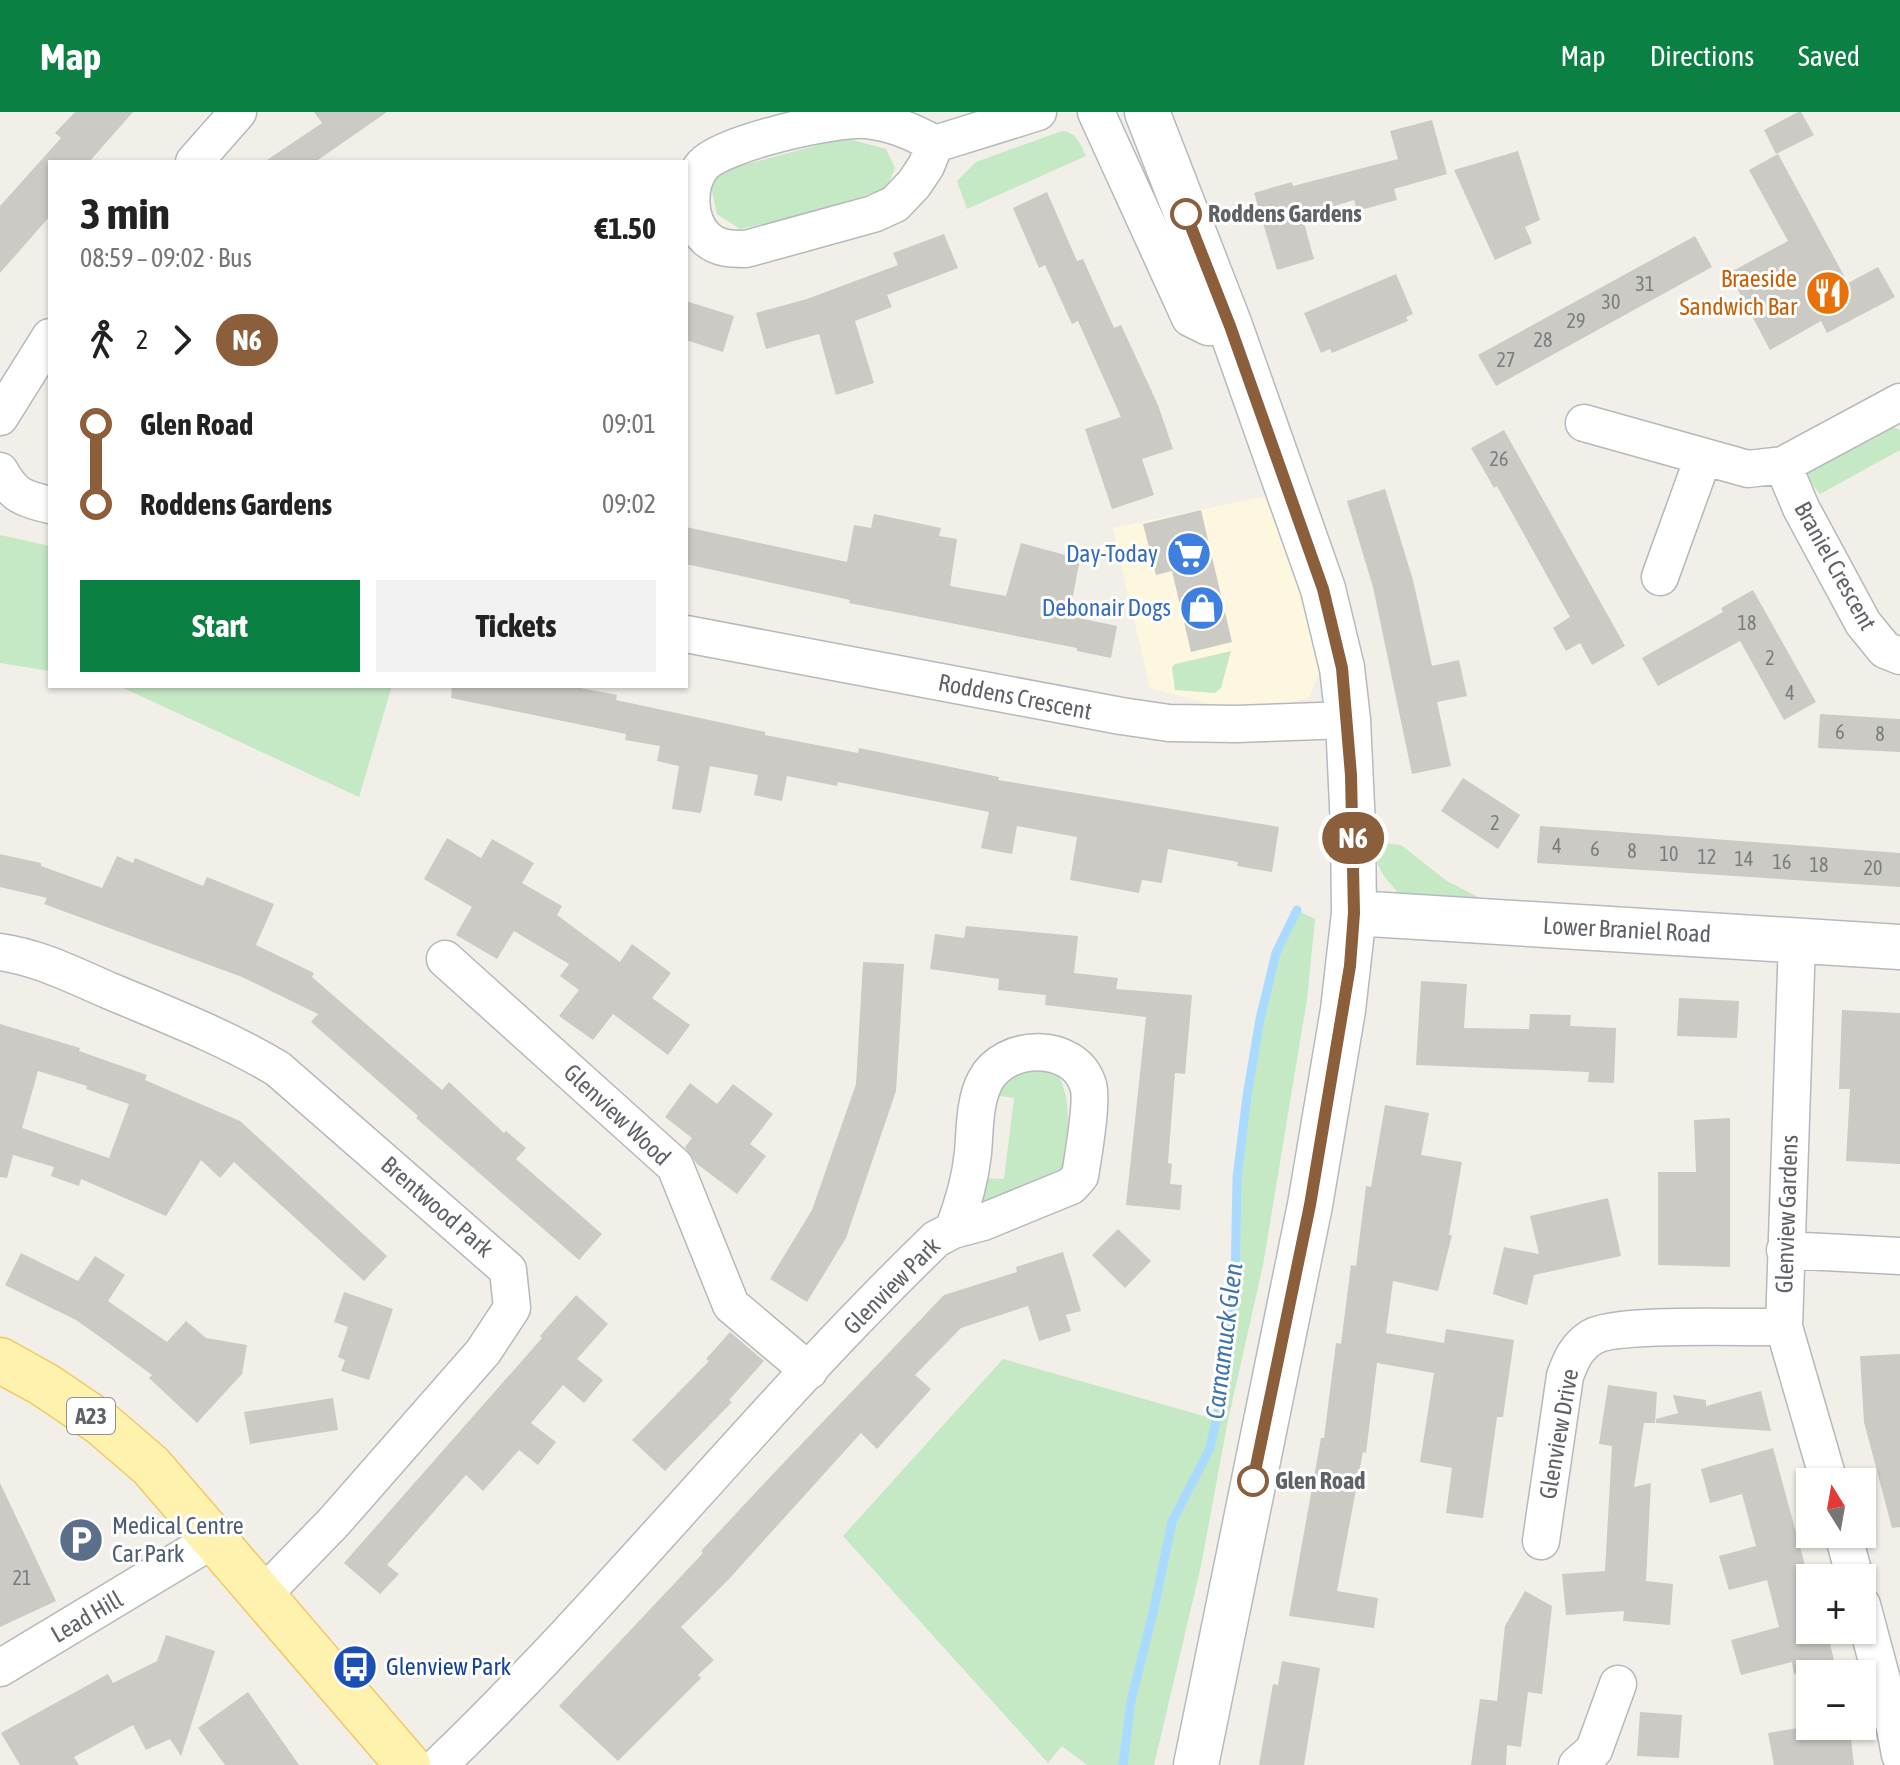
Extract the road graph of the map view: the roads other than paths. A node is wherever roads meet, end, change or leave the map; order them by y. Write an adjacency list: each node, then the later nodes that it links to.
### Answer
1 (238, 112): 6 (street)
2 (1038, 112): 5 (street)
3 (1096, 112): 7 (street)
4 (1147, 112): 7 (street)
5 (935, 144): 5 (street)
6 (196, 160)
7 (1230, 326): 19 (street)
8 (48, 340): 10 (street)
9 (1900, 402): 13 (street)
10 (0, 417)
11 (1584, 423): 12 (street)
12 (1703, 458): 13 (street); 16 (street)
13 (1783, 465): 18 (street, Braniel Crescent)
14 (0, 471): 15 (street)
15 (48, 505)
16 (1660, 577)
17 (688, 634): 19 (street, Roddens Crescent)
18 (1900, 656)
19 (1348, 720): 20 (street)
20 (1354, 913): 21 (street, Lower Braniel Road); 41 (street)
21 (1797, 940): 22 (street, Lower Braniel Road); 26 (street, Glenview Gardens)
22 (1900, 947)
23 (0, 952): 34 (street, Brentwood Park)
24 (445, 959): 30 (street, Glenview Wood)
25 (953, 1230): 25 (street, Glenview Park); 30 (street, Glenview Park)
26 (1785, 1250): 27 (street); 28 (street, Glenview Gardens)
27 (1900, 1256)
28 (1784, 1327): 31 (street, Glenview Gardens); 33 (street, Glenview Drive)
29 (0, 1360): 32 (main road, A23)
30 (809, 1371): 40 (street, Glenview Park)
31 (1825, 1468)
32 (214, 1539): 34 (main road, A23); 36 (street, Lead Hill)
33 (1541, 1541)
34 (263, 1595): 39 (main road, A23)
35 (1872, 1644): 38 (street)
36 (0, 1668)
37 (1618, 1684): 42 (street)
38 (1900, 1755)
39 (408, 1765)
40 (439, 1765)
41 (1196, 1765)
42 (1577, 1765)

